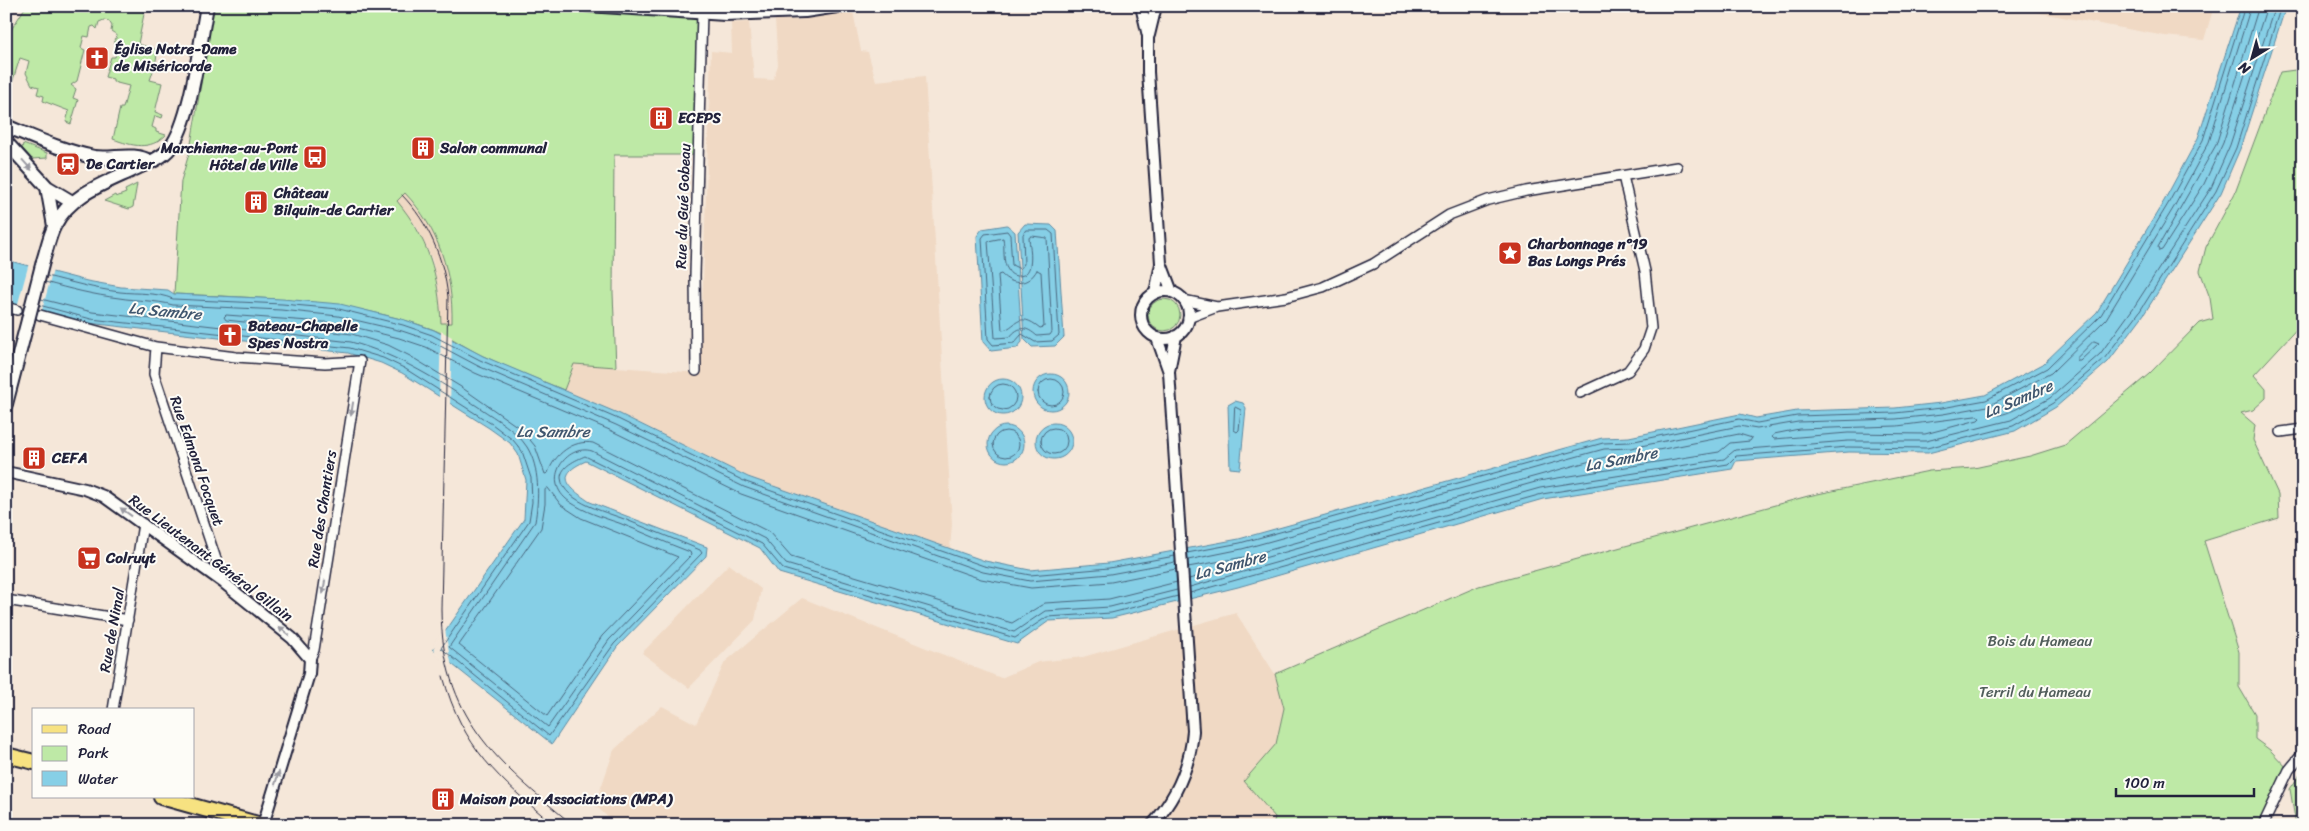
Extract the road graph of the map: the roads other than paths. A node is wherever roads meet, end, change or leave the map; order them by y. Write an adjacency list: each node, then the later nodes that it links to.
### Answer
1 (207, 6): 12 (main road)
2 (587, 6): 6 (street)
3 (844, 6): 6 (street)
4 (1141, 6): 7 (street)
5 (1156, 6): 7 (street)
6 (704, 9): 32 (street, Rue du Gué Gobeau)
7 (1148, 36): 19 (street)
8 (6, 126): 9 (main road)
9 (26, 134): 10 (main road); 11 (main road)
10 (10, 146): 16 (main road, one-way to 16)
11 (116, 159): 12 (main road); 14 (main road)
12 (150, 162): 14 (main road)
13 (1677, 167): 15 (street)
14 (122, 175): 17 (main road)
15 (1623, 176): 24 (street); 34 (street)
16 (47, 187): 17 (main road); 18 (main road)
17 (72, 202): 18 (main road)
18 (54, 226): 31 (main road, bridge)
19 (1161, 263): 20 (street); 21 (street)
20 (1172, 292): 21 (street); 22 (street)
21 (1155, 293): 29 (street)
22 (1183, 300): 24 (street); 27 (street)
23 (6, 307): 25 (street)
24 (1217, 307): 27 (street)
25 (17, 310)
26 (40, 315): 30 (street)
27 (1188, 318): 28 (street)
28 (1176, 336): 29 (street); 33 (street)
29 (1158, 338): 33 (street)
30 (156, 347): 40 (street, Rue Edmond Focquet); 43 (street, Rue des Chantiers, one-way to 43)
31 (12, 354): 35 (main road)
32 (696, 371)
33 (1168, 372): 50 (street)
34 (1580, 393)
35 (6, 404)
36 (2303, 429): 37 (street)
37 (2281, 432)
38 (6, 472): 39 (street, Rue Lieutenant Général Gillain, one-way to 38)
39 (143, 524): 40 (street, Rue Lieutenant Général Gillain); 42 (street, Rue de Nimal)
40 (224, 583): 43 (street, Rue Lieutenant Général Gillain, one-way to 40)
41 (6, 600): 42 (street)
42 (128, 620): 44 (street, Rue de Nimal)
43 (310, 659): 49 (street, one-way to 43)
44 (113, 708)
45 (2303, 753): 51 (street)
46 (6, 755): 47 (main road)
47 (32, 762)
48 (165, 798): 49 (main road)
49 (262, 825)
50 (1152, 825)
51 (2263, 825)

